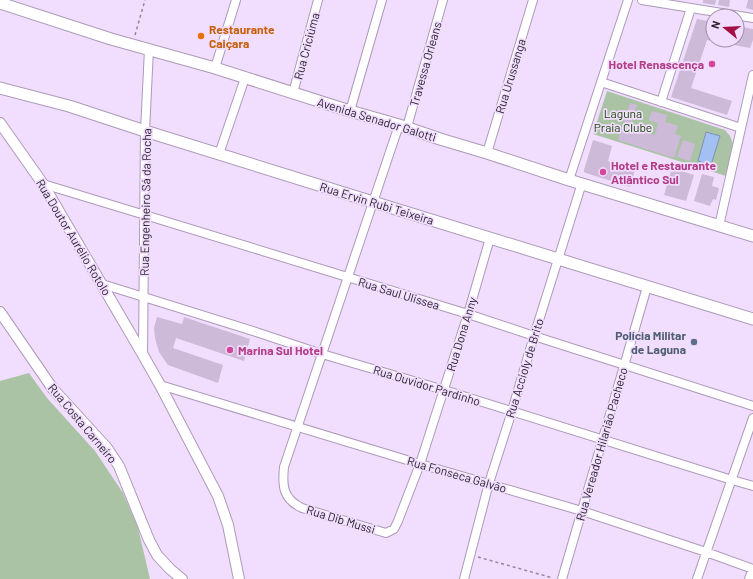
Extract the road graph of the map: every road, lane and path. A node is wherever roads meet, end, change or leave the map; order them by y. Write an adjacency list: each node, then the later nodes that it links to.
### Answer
1 (145, 0): 12 (path)
2 (236, 0): 14 (street)
3 (318, 0): 19 (street, Rua Criciúma)
4 (382, 0): 21 (street)
5 (443, 0): 23 (street, Travessa Orleans)
6 (533, 0): 26 (street, Rua Urussanga)
7 (628, 0): 17 (street)
8 (642, 0): 10 (street)
9 (0, 3): 12 (main road, Avenida Senador Galotti)
10 (691, 8): 11 (street); 20 (street)
11 (753, 18)
12 (132, 44): 13 (main road, Avenida Senador Galotti)
13 (149, 49): 14 (main road, Avenida Senador Galotti); 25 (street, Rua Engenheiro Sá da Rocha)
14 (215, 68): 16 (main road, Avenida Senador Galotti)
15 (753, 75): 24 (street)
16 (245, 78): 19 (main road, Avenida Senador Galotti); 27 (street)
17 (601, 82): 20 (street); 28 (street)
18 (0, 88): 25 (main road, Rua Ervin Rubi Teixeira)
19 (293, 93): 21 (main road, Avenida Senador Galotti)
20 (661, 102): 24 (street)
21 (350, 111): 23 (main road, Avenida Senador Galotti)
22 (0, 123): 30 (street, Rua Doutor Aurélio Rotolo)
23 (403, 126): 26 (main road, Avenida Senador Galotti); 31 (street, Travessa Orleans)
24 (741, 128): 33 (street)
25 (145, 131): 27 (main road, Rua Ervin Rubi Teixeira); 32 (street, Rua Engenheiro Sá da Rocha)
26 (487, 153): 28 (main road, Avenida Senador Galotti)
27 (219, 154): 31 (main road, Rua Ervin Rubi Teixeira)
28 (570, 180): 29 (main road, Avenida Senador Galotti)
29 (582, 183): 33 (main road, Avenida Senador Galotti); 36 (street, Rua Accioly de Brito)
30 (43, 184): 32 (street, Rua Saul Ulissea); 38 (street, Rua Doutor Aurélio Rotolo)
31 (373, 202): 35 (main road, Rua Ervin Rubi Teixeira); 37 (street, Travessa Orleans)
32 (145, 215): 37 (street, Rua Saul Ulissea); 40 (street, Rua Engenheiro Sá da Rocha)
33 (719, 226): 34 (main road, Avenida Senador Galotti)
34 (753, 236)
35 (490, 238): 36 (main road, Rua Ervin Rubi Teixeira); 42 (street, Rua Dona Anny)
36 (558, 259): 39 (main road, Rua Ervin Rubi Teixeira); 44 (street, Rua Accioly de Brito)
37 (348, 277): 42 (street, Rua Saul Ulissea); 45 (street, Rua Dib Mussi)
38 (102, 284): 40 (street, Rua Ouvidor Pardinho); 46 (street, Rua Doutor Aurélio Rotolo)
39 (647, 287): 43 (main road, Rua Ervin Rubi Teixeira); 47 (street, Rua Vereador Hilarião Pacheco)
40 (144, 296): 45 (street, Rua Ouvidor Pardinho); 46 (street, Rua Engenheiro Sá da Rocha)
41 (0, 312): 64 (street, Rua Costa Carneiro)
42 (468, 314): 44 (street, Rua Saul Ulissea); 49 (street, Rua Dona Anny)
43 (753, 319)
44 (534, 336): 47 (street, Rua Saul Ulissea); 51 (street, Rua Accioly de Brito)
45 (322, 354): 49 (street, Rua Ouvidor Pardinho); 53 (street, Rua Dib Mussi)
46 (143, 355): 48 (street, Rua Doutor Aurélio Rotolo)
47 (624, 364): 50 (street, Rua Saul Ulissea); 54 (street, Rua Vereador Hilarião Pacheco)
48 (160, 385): 53 (street, Rua Fonseca Galvão); 65 (street, Rua Doutor Aurélio Rotolo)
49 (444, 390): 51 (street, Rua Ouvidor Pardinho); 55 (street, Rua Dona Anny)
50 (753, 406)
51 (512, 411): 54 (street, Rua Ouvidor Pardinho); 57 (street, Rua Accioly de Brito)
52 (753, 418): 56 (street)
53 (297, 426): 55 (street, Rua Fonseca Galvão); 60 (street, Rua Dib Mussi)
54 (602, 439): 56 (street, Rua Ouvidor Pardinho); 59 (street, Rua Vereador Hilarião Pacheco)
55 (420, 464): 57 (street, Rua Fonseca Galvão); 60 (street, Rua Dona Anny)
56 (732, 480): 58 (street, Rua Ouvidor Pardinho); 61 (street)
57 (489, 484): 59 (street, Rua Fonseca Galvão); 62 (street, Rua Accioly de Brito)
58 (753, 486)
59 (582, 511): 61 (street, Rua Fonseca Galvão); 68 (street, Rua Vereador Hilarião Pacheco)
60 (398, 521)
61 (706, 552): 63 (street, Rua Fonseca Galvão); 69 (street)
62 (471, 554): 66 (street, Rua Accioly de Brito); 67 (path)
63 (753, 569): 70 (street, Rua Fonseca Galvão)
64 (182, 579)
65 (239, 579)
66 (464, 579)
67 (555, 579)
68 (562, 579)
69 (697, 579)
70 (749, 579)

